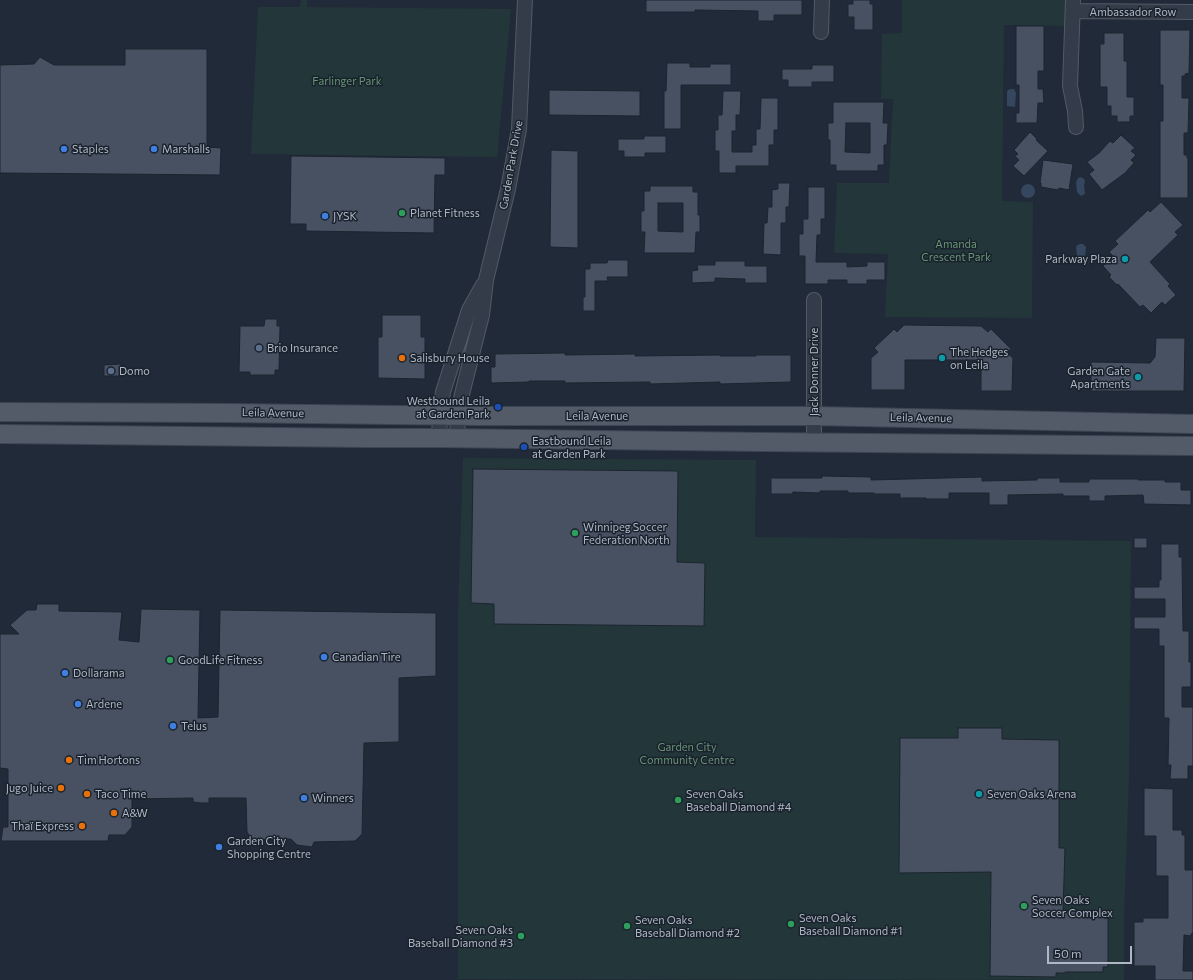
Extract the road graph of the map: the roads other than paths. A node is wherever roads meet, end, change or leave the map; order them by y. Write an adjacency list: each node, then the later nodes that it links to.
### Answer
1 (525, 0): 7 (street, Garden Park Drive)
2 (822, 0): 5 (street)
3 (1073, 6): 4 (street, Ambassador Row); 6 (street)
4 (1193, 12)
5 (821, 32)
6 (1076, 127)
7 (486, 280): 10 (street, Garden Park Drive); 11 (street, Garden Park Drive)
8 (814, 300): 12 (street, Jack Donner Drive)
9 (0, 412): 10 (main road, Leila Avenue)
10 (440, 415): 11 (main road, Leila Avenue); 15 (street, Garden Park Drive)
11 (458, 415): 12 (main road, Leila Avenue); 16 (street, Garden Park Drive)
12 (814, 416): 13 (main road, Leila Avenue); 17 (street, Jack Donner Drive)
13 (1193, 424)
14 (0, 434): 15 (main road)
15 (439, 438): 16 (main road)
16 (457, 438): 17 (main road)
17 (814, 443): 18 (main road)
18 (1193, 446)

